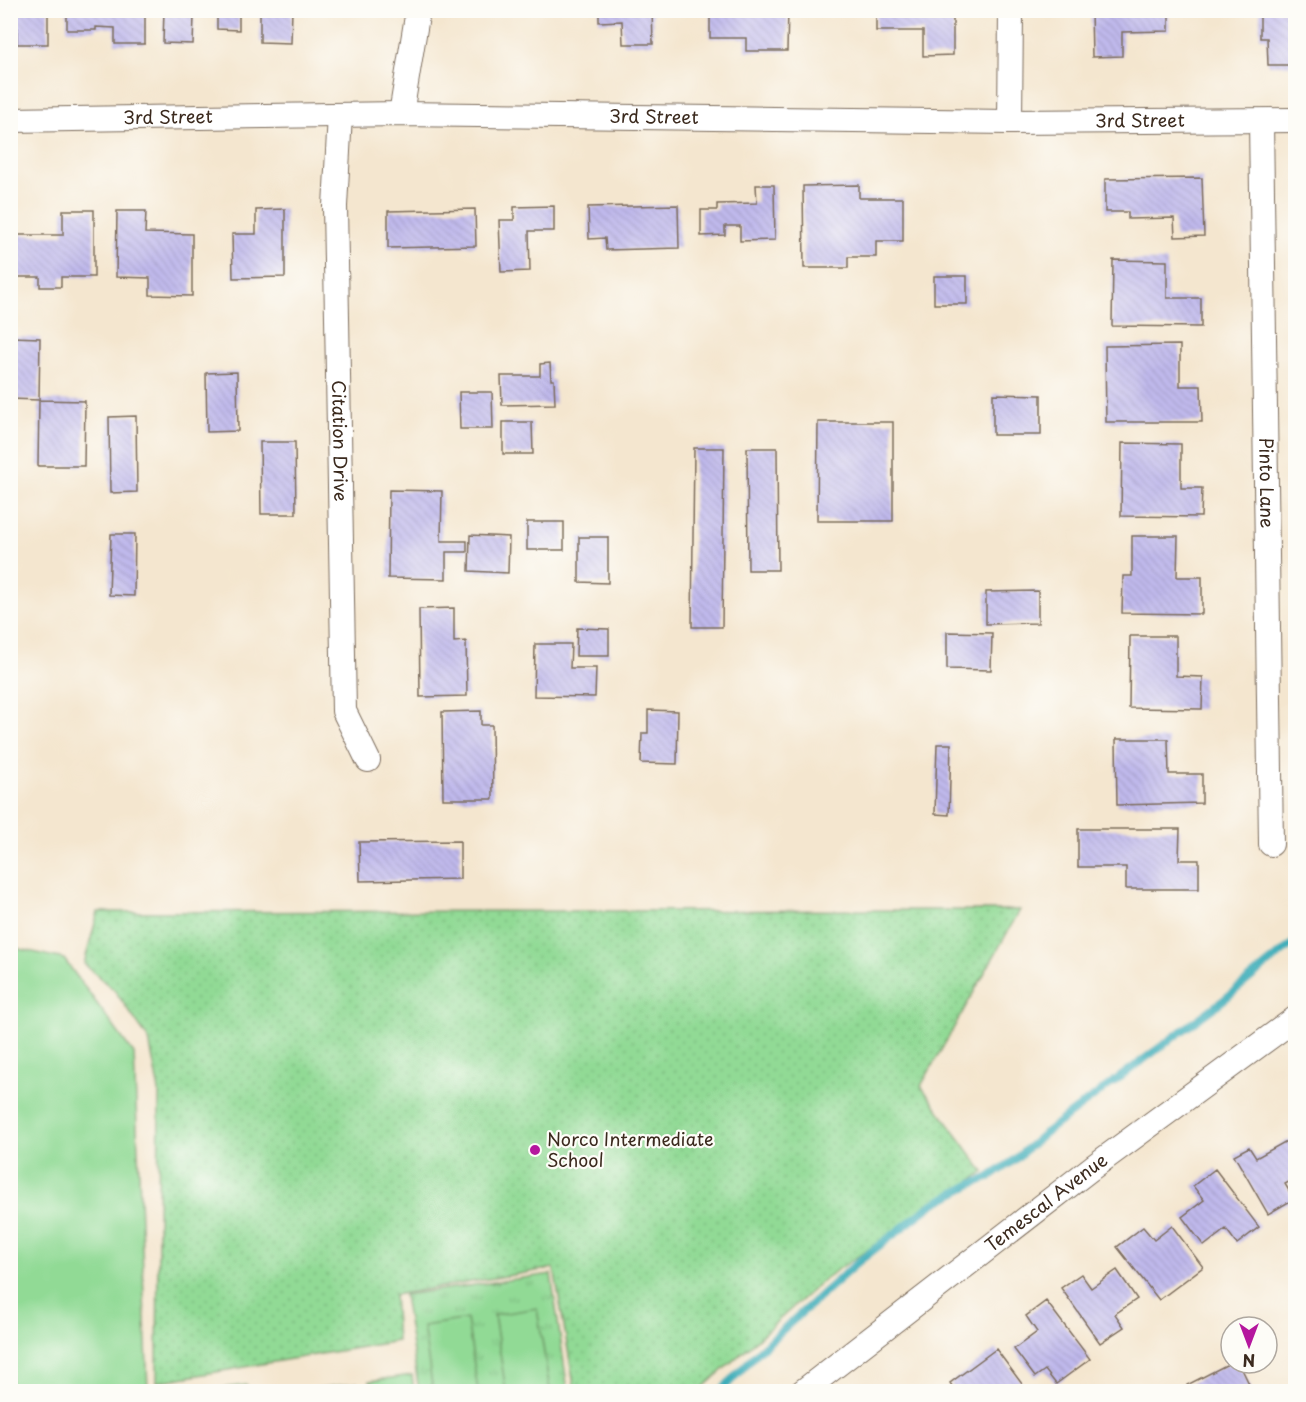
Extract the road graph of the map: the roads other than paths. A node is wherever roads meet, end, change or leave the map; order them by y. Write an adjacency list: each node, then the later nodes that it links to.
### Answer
1 (418, 10): 3 (street)
2 (1011, 10): 8 (street)
3 (401, 114): 4 (street, 3rd Street); 8 (street, 3rd Street)
4 (340, 115): 5 (street, 3rd Street); 9 (street, Citation Drive)
5 (10, 120)
6 (1296, 120): 7 (street, 3rd Street)
7 (1261, 121): 8 (street, 3rd Street); 10 (street, Pinto Lane)
8 (1010, 122)
9 (368, 760)
10 (1271, 844)
11 (1296, 1018): 12 (street, Temescal Avenue)
12 (802, 1392)

